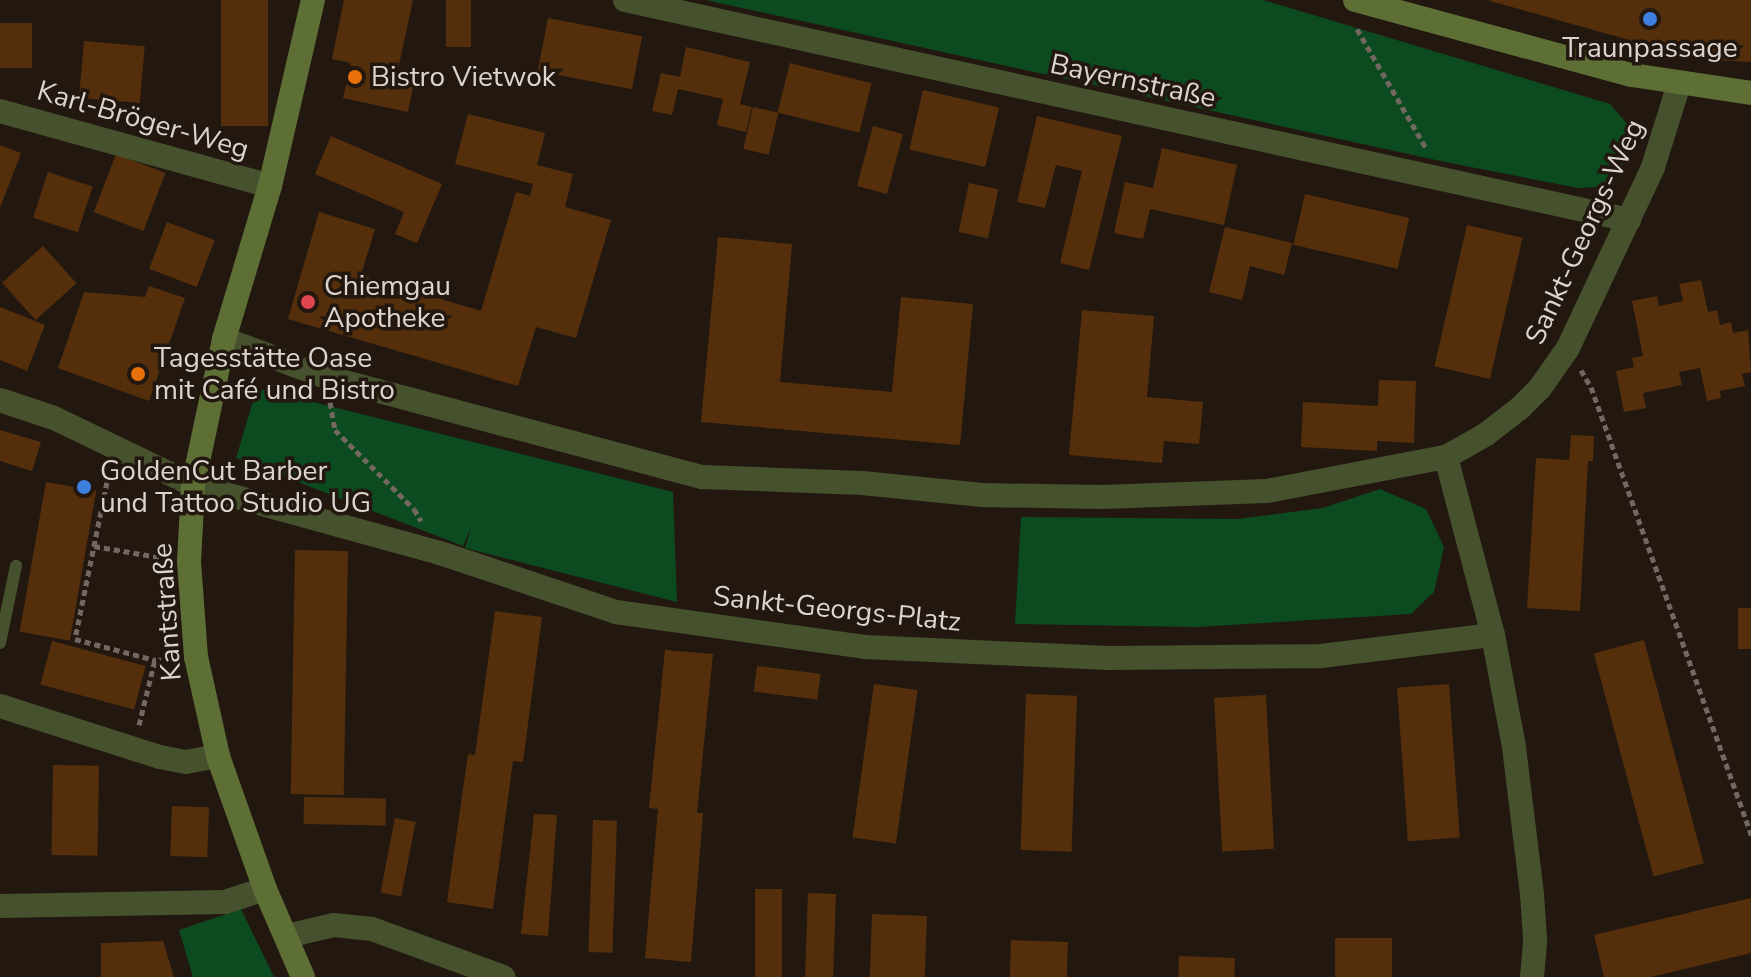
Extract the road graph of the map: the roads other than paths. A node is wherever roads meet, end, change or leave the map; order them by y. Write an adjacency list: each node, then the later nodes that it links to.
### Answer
1 (313, 0): 7 (main road, Kantstraße)
2 (625, 0): 8 (street, Bayernstraße)
3 (1355, 0): 4 (main road)
4 (1679, 84): 5 (main road); 8 (street, Sankt-Georgs-Weg)
5 (1751, 93)
6 (0, 111): 7 (street, Karl-Bröger-Weg)
7 (270, 186): 9 (main road, Kantstraße)
8 (1629, 220): 11 (street, Sankt-Georgs-Weg)
9 (224, 339): 11 (street); 12 (main road, Kantstraße)
10 (0, 400): 12 (street, Sankt-Georgs-Platz)
11 (1446, 457): 14 (street)
12 (193, 485): 14 (street, Sankt-Georgs-Platz); 17 (main road, Kantstraße)
13 (16, 566): 15 (lane)
14 (1493, 635): 23 (street)
15 (0, 643)
16 (0, 706): 17 (street)
17 (218, 756): 18 (main road, Kantstraße)
18 (265, 889): 19 (street); 20 (main road, Kantstraße)
19 (0, 906)
20 (287, 936): 21 (main road, Kantstraße); 22 (street)
21 (303, 977)
22 (503, 977)
23 (1532, 977)

